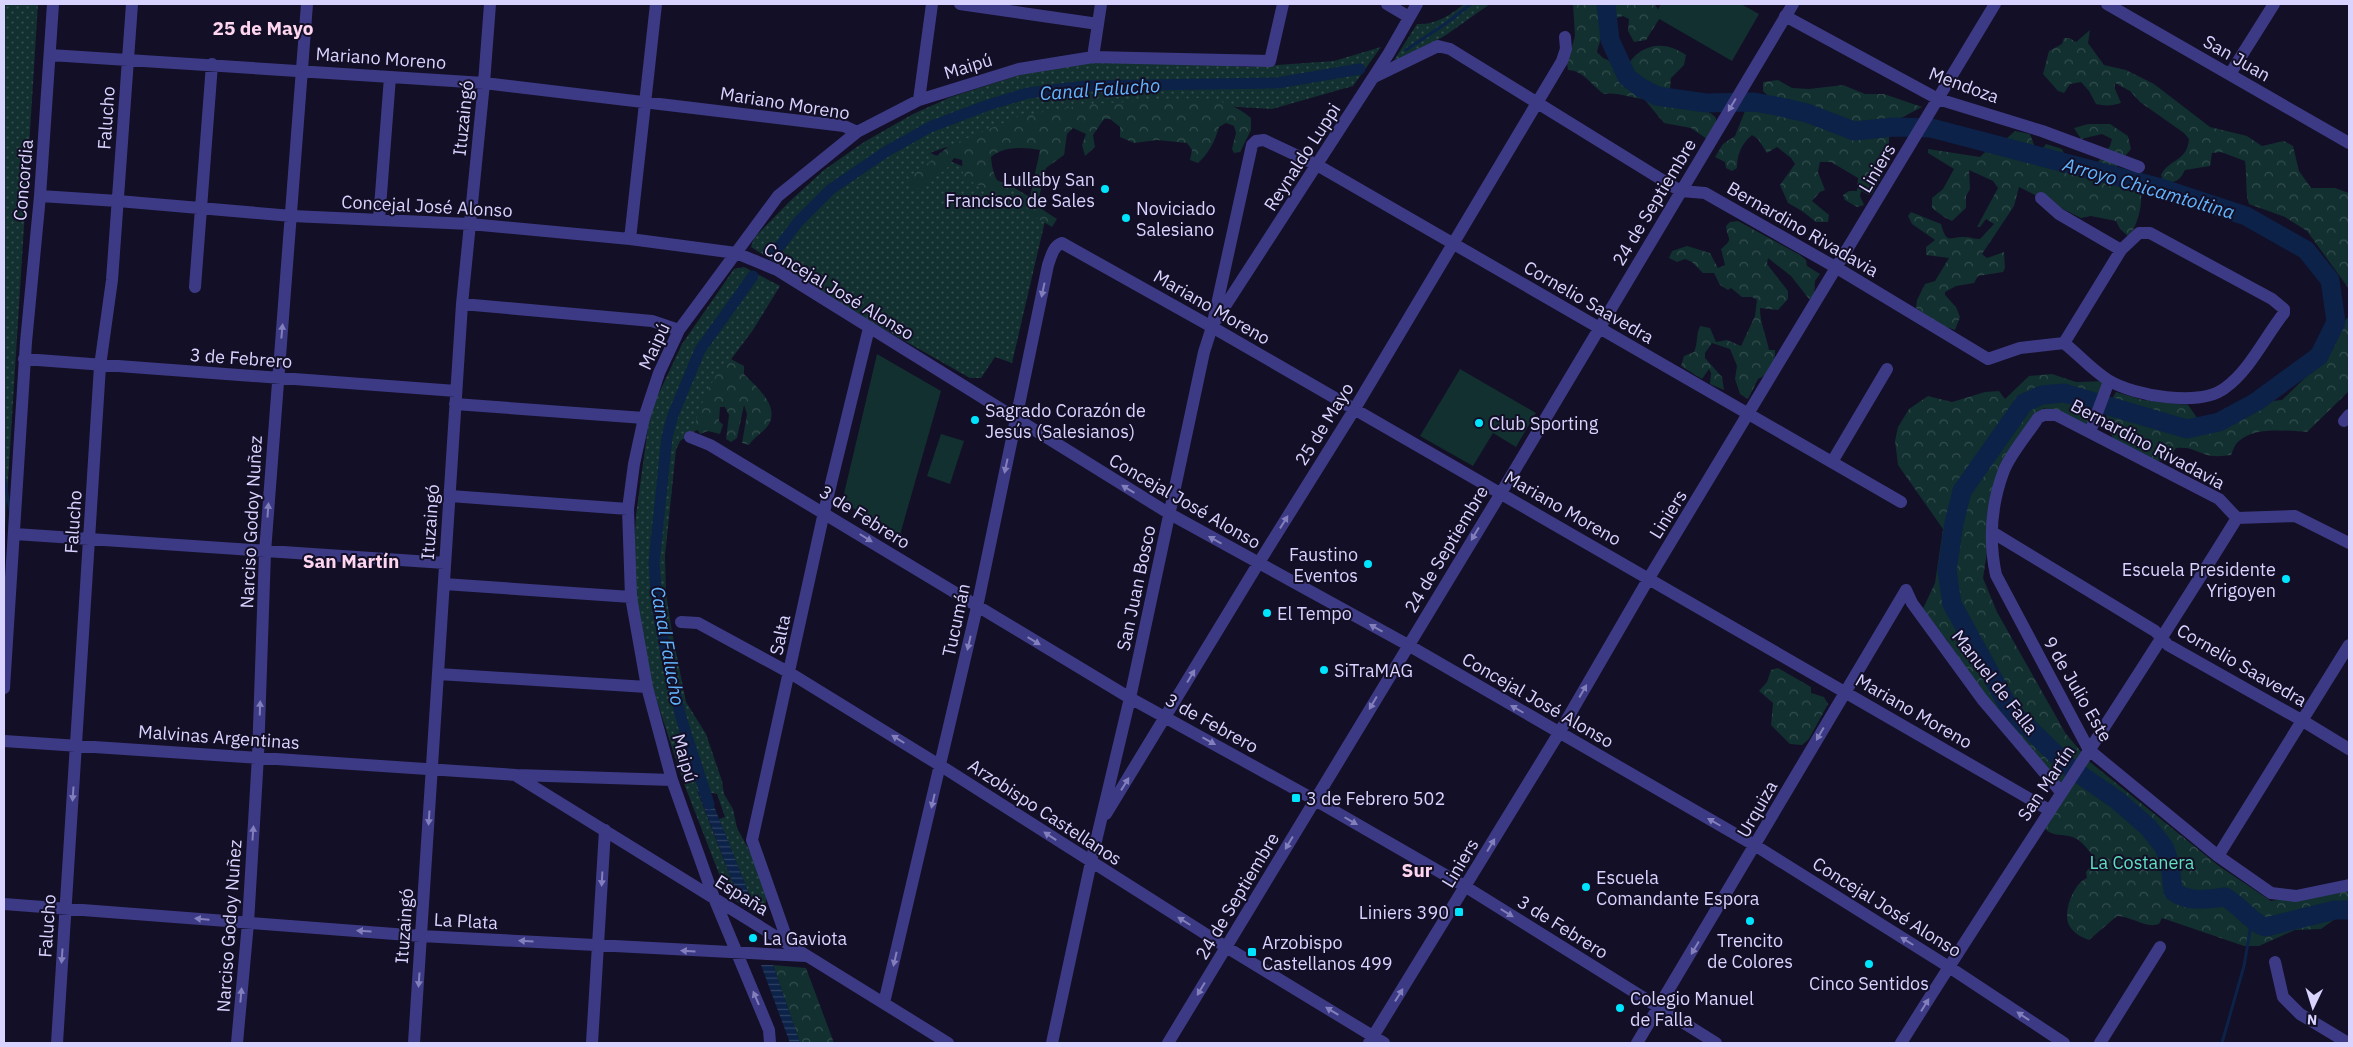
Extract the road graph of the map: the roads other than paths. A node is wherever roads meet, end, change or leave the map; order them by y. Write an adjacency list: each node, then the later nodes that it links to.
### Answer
1 (53, 4): 20 (street, Concordia)
2 (132, 4): 22 (street, Falucho)
3 (307, 4): 24 (street, Narciso Godoy Nuñez)
4 (490, 4): 28 (street, Ituzaingó)
5 (656, 4): 31 (street)
6 (932, 4): 30 (street)
7 (960, 4): 18 (street)
8 (1101, 4): 18 (street)
9 (1283, 4): 21 (street, Maipú)
10 (1387, 4): 17 (street)
11 (1417, 4): 17 (street, Reynaldo Luppi)
12 (1793, 4): 16 (street, 24 de Septiembre)
13 (1995, 4): 29 (street, Liniers)
14 (2106, 4): 25 (street, San Juan)
15 (2274, 4): 25 (street)
16 (1785, 16): 29 (street, Mendoza); 38 (street, 24 de Septiembre, one-way to 38)
17 (1409, 17): 27 (street, Reynaldo Luppi)
18 (1098, 24): 21 (street)
19 (1565, 37): 32 (street, 25 de Mayo)
20 (50, 56): 22 (street, Mariano Moreno); 39 (street, Concordia)
21 (1093, 57): 30 (street, Maipú)
22 (128, 59): 23 (street, Mariano Moreno); 41 (street, Falucho)
23 (212, 64): 24 (street, Mariano Moreno); 42 (street)
24 (304, 70): 26 (street, Mariano Moreno); 43 (street, Narciso Godoy Nuñez)
25 (2230, 74): 35 (street, San Juan)
26 (390, 77): 28 (street, Mariano Moreno); 44 (street)
27 (1374, 77): 32 (street, Bernardino Rivadavia); 36 (street, Reynaldo Luppi)
28 (484, 83): 31 (street, Mariano Moreno); 45 (street, Ituzaingó)
29 (1938, 99): 37 (street, Mendoza); 51 (street, Liniers)
30 (919, 100): 33 (street, Maipú)
31 (645, 101): 33 (street, Mariano Moreno); 46 (street)
32 (1538, 102): 38 (street, Bernardino Rivadavia); 47 (street, 25 de Mayo)
33 (857, 132): 50 (street, Maipú)
34 (1256, 140): 36 (street, Cornelio Saavedra); 54 (street, San Juan Bosco)
35 (2349, 143)
36 (1317, 165): 47 (street, Cornelio Saavedra); 54 (street, Reynaldo Luppi)
37 (2139, 167)
38 (1681, 191): 51 (street, Bernardino Rivadavia); 55 (street, 24 de Septiembre)
39 (40, 196): 41 (street, Concejal José Alonso); 59 (street, Concordia)
40 (2041, 198): 49 (street)
41 (118, 201): 42 (street, Concejal José Alonso); 60 (street, Falucho)
42 (201, 207): 43 (street, Concejal José Alonso); 52 (street)
43 (292, 216): 44 (street, Concejal José Alonso); 62 (street, Narciso Godoy Nuñez, one-way to 43)
44 (379, 220): 45 (street, Concejal José Alonso)
45 (470, 224): 46 (street, Concejal José Alonso); 53 (street, Ituzaingó)
46 (630, 238): 50 (street, Concejal José Alonso)
47 (1454, 244): 55 (street, Cornelio Saavedra); 65 (street, 25 de Mayo)
48 (1058, 245): 54 (street, Mariano Moreno); 69 (street, Tucumán, one-way to 69)
49 (2121, 250): 58 (street); 63 (street)
50 (736, 253): 56 (street, Concejal José Alonso); 57 (street, Maipú)
51 (1837, 268): 58 (street, Bernardino Rivadavia); 66 (street, Liniers)
52 (195, 287)
53 (462, 304): 57 (street); 64 (street, Ituzaingó)
54 (1212, 327): 65 (street, Mariano Moreno); 78 (street, San Juan Bosco)
55 (1598, 327): 66 (street, Cornelio Saavedra); 73 (street, 24 de Septiembre)
56 (869, 328): 69 (street, Concejal José Alonso); 77 (street, Salta)
57 (679, 330): 67 (street, Maipú)
58 (2064, 343): 63 (street)
59 (24, 359): 60 (street, 3 de Febrero); 81 (street, Concordia)
60 (100, 366): 62 (street, 3 de Febrero); 82 (street, Falucho)
61 (1888, 370): 72 (street)
62 (278, 378): 64 (street, 3 de Febrero); 84 (street, Narciso Godoy Nuñez, one-way to 62)
63 (2109, 381): 70 (street)
64 (456, 397): 67 (street, 3 de Febrero); 74 (street, Ituzaingó)
65 (1354, 410): 73 (street, Mariano Moreno); 86 (street, 25 de Mayo, one-way to 65)
66 (1750, 414): 72 (street, Cornelio Saavedra); 87 (street, Liniers)
67 (644, 418): 76 (street, Maipú)
68 (2038, 418): 70 (street, Bernardino Rivadavia); 80 (street, 9 de Julio Este)
69 (1015, 420): 78 (street, Concejal José Alonso, one-way to 69); 92 (street, Tucumán, one-way to 92)
70 (2090, 432): 79 (street, Bernardino Rivadavia)
71 (690, 437): 77 (street, 3 de Febrero)
72 (1832, 462): 75 (street, Cornelio Saavedra)
73 (1501, 493): 87 (street, Mariano Moreno); 95 (street, 24 de Septiembre, one-way to 95)
74 (450, 496): 76 (street); 85 (street, Ituzaingó)
75 (1901, 502)
76 (628, 509): 91 (street, Maipú)
77 (824, 512): 92 (street, 3 de Febrero, one-way to 92); 97 (street, Salta)
78 (1170, 514): 86 (street, Concejal José Alonso, one-way to 78); 102 (street, San Juan Bosco)
79 (2237, 518): 83 (street); 94 (street, San Martín)
80 (1992, 532): 94 (street, Cornelio Saavedra); 109 (street, 9 de Julio Este)
81 (15, 534): 82 (street); 90 (street, Concordia)
82 (89, 539): 84 (street); 107 (street, Falucho)
83 (2349, 543)
84 (265, 552): 85 (street); 110 (street, Narciso Godoy Nuñez, one-way to 84)
85 (445, 563): 88 (street, Ituzaingó)
86 (1258, 564): 95 (street, Concejal José Alonso, one-way to 86); 103 (street, 25 de Mayo, one-way to 86)
87 (1649, 578): 101 (street, Mariano Moreno); 105 (street, Liniers, one-way to 87)
88 (444, 584): 91 (street); 98 (street, Ituzaingó)
89 (1906, 590): 101 (street, Urquiza); 115 (street, Manuel de Falla)
90 (6, 593): 100 (street, Concordia)
91 (631, 597): 99 (street, Maipú)
92 (977, 607): 102 (street, 3 de Febrero, one-way to 102); 111 (street, Tucumán, one-way to 111)
93 (682, 622): 97 (street, Arzobispo Castellanos)
94 (2162, 639): 104 (street, Cornelio Saavedra); 109 (street, San Martín)
95 (1408, 645): 105 (street, Concejal José Alonso, one-way to 95); 116 (street, 24 de Septiembre, one-way to 116)
96 (2349, 645): 104 (street)
97 (790, 673): 111 (street, Arzobispo Castellanos, one-way to 97); 131 (street, Salta)
98 (438, 674): 99 (street); 112 (street, Ituzaingó)
99 (647, 687): 114 (street, Maipú)
100 (4, 688)
101 (1844, 691): 117 (street, Mariano Moreno); 120 (street, Urquiza, one-way to 120)
102 (1130, 698): 103 (street, 3 de Febrero); 118 (street, San Juan Bosco)
103 (1166, 718): 116 (street, 3 de Febrero, one-way to 116); 118 (street, 25 de Mayo, one-way to 103)
104 (2303, 720): 108 (street, Cornelio Saavedra); 121 (street)
105 (1559, 733): 120 (street, Concejal José Alonso, one-way to 105); 124 (street, Liniers, one-way to 105)
106 (4, 741): 107 (street, Malvinas Argentinas)
107 (77, 746): 110 (street, Malvinas Argentinas); 127 (street, Falucho, one-way to 127)
108 (2349, 749)
109 (2088, 752): 115 (street, San Martín); 121 (street, 9 de Julio Este)
110 (258, 756): 112 (street, Malvinas Argentinas); 128 (street, Narciso Godoy Nuñez, one-way to 110)
111 (941, 766): 122 (street, Arzobispo Castellanos, one-way to 111); 138 (street, Tucumán, one-way to 138)
112 (432, 769): 113 (street, Malvinas Argentinas); 129 (street, Ituzaingó, one-way to 129)
113 (516, 775): 114 (street, Malvinas Argentinas); 119 (street, España)
114 (672, 780): 125 (street, Maipú)
115 (2063, 789): 117 (street, San Martín)
116 (1315, 800): 124 (street, 3 de Febrero, one-way to 124); 132 (street, 24 de Septiembre, one-way to 132)
117 (2049, 810): 137 (street, San Martín)
118 (1099, 825): 122 (street, San Juan Bosco)
119 (605, 830): 125 (street, España); 130 (street, one-way to 130)
120 (1756, 846): 137 (street, Concejal José Alonso, one-way to 120); 139 (street, Urquiza, one-way to 139)
121 (2218, 856): 123 (street, 9 de Julio Este)
122 (1091, 862): 132 (street, Arzobispo Castellanos, one-way to 122); 148 (street, San Juan Bosco)
123 (2349, 885)
124 (1466, 887): 139 (street, 3 de Febrero, one-way to 139); 141 (street, Liniers, one-way to 124)
125 (714, 898): 131 (street, España); 134 (street, Maipú)
126 (4, 904): 127 (street, La Plata)
127 (66, 908): 128 (street, La Plata, one-way to 127); 142 (street, Falucho, one-way to 142)
128 (248, 923): 129 (street, La Plata, one-way to 128); 143 (street, Narciso Godoy Nuñez, one-way to 128)
129 (421, 936): 130 (street, La Plata, one-way to 129); 144 (street, Ituzaingó, one-way to 144)
130 (598, 945): 134 (street, La Plata, one-way to 130); 145 (street)
131 (788, 946): 135 (street, España)
132 (1226, 947): 141 (street, Arzobispo Castellanos, one-way to 132); 149 (street, 24 de Septiembre, one-way to 149)
133 (2160, 947): 154 (street)
134 (737, 954): 135 (street, La Plata); 146 (street, Maipú, one-way to 134)
135 (806, 956): 138 (street, España)
136 (2275, 962): 155 (street)
137 (1949, 967): 152 (street, San Martín, one-way to 137); 153 (street, Concejal José Alonso, one-way to 137)
138 (884, 1003): 140 (street, España)
139 (1660, 1007): 150 (street, Urquiza); 151 (street, 3 de Febrero)
140 (933, 1039): 147 (street, España)
141 (1375, 1041)
142 (56, 1043)
143 (237, 1043)
144 (414, 1043)
145 (592, 1043)
146 (770, 1043)
147 (948, 1043)
148 (1052, 1043)
149 (1168, 1043)
150 (1637, 1043)
151 (1716, 1043)
152 (1901, 1043)
153 (2064, 1043)
154 (2100, 1043)
155 (2348, 1043)

